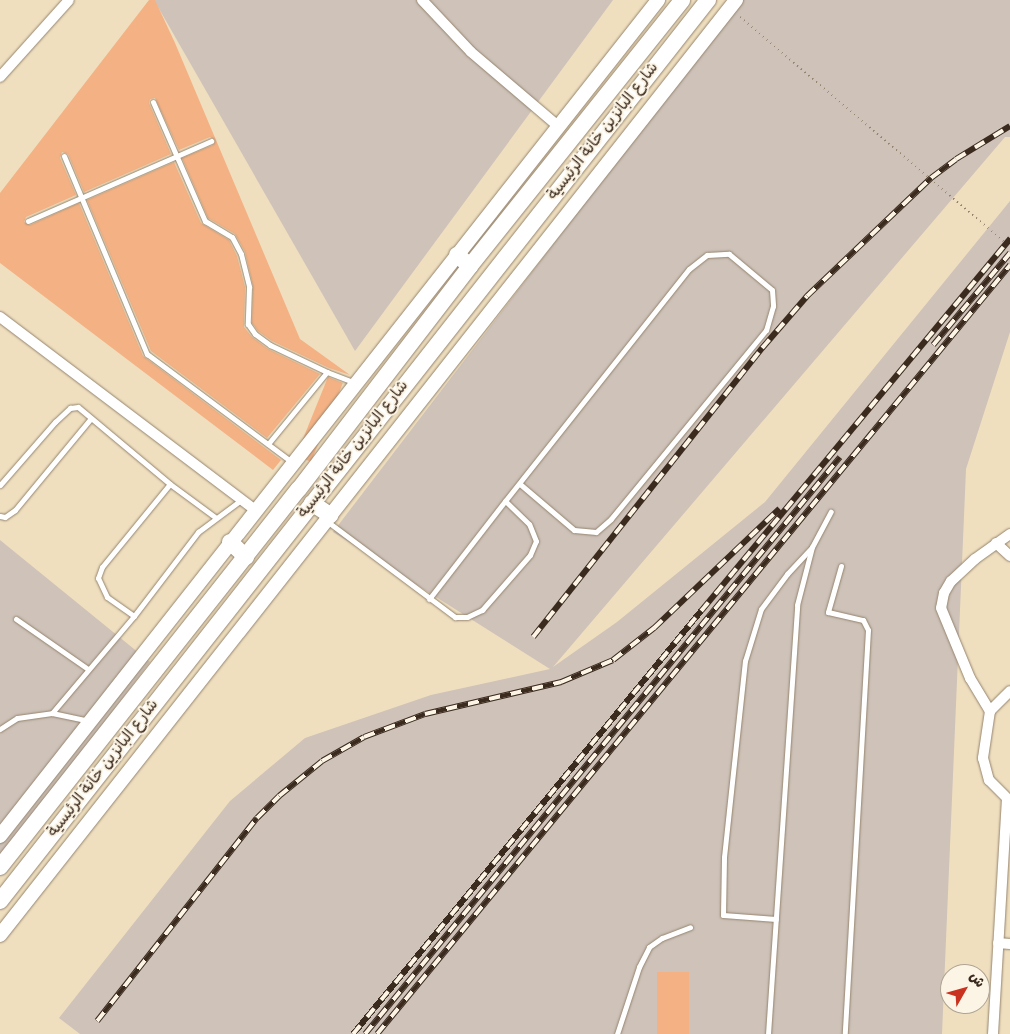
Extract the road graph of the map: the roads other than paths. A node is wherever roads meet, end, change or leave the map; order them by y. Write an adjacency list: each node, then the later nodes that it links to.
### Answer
1 (69, 0): 7 (street)
2 (422, 0): 9 (street)
3 (658, 0): 9 (main road)
4 (682, 0): 16 (highway, شارع البانزين خانة الرئيسية)
5 (708, 0): 28 (highway, شارع البانزين خانة الرئيسية)
6 (733, 4): 33 (main road)
7 (1, 73)
8 (153, 102): 12 (lane)
9 (558, 126): 15 (main road)
10 (211, 141): 12 (lane)
11 (64, 156): 13 (lane)
12 (177, 156): 13 (lane); 18 (lane)
13 (82, 197): 14 (lane); 21 (lane)
14 (28, 221)
15 (457, 255): 16 (highway); 19 (main road)
16 (470, 266): 39 (highway, شارع البانزين خانة الرئيسية)
17 (0, 316): 26 (street)
18 (327, 372): 19 (lane); 21 (lane)
19 (355, 383): 22 (main road)
20 (91, 418): 23 (lane); 25 (lane); 31 (lane)
21 (268, 444): 22 (lane)
22 (292, 462): 29 (main road)
23 (170, 484): 32 (lane); 42 (lane)
24 (520, 484): 24 (lane); 27 (lane)
25 (0, 485)
26 (241, 499): 29 (street); 32 (lane)
27 (505, 501): 41 (lane); 41 (lane)
28 (312, 503): 33 (highway); 53 (highway, شارع البانزين خانة الرئيسية)
29 (255, 510): 35 (main road)
30 (832, 512): 37 (lane)
31 (0, 516)
32 (215, 517): 42 (lane)
33 (328, 518): 41 (lane); 56 (main road)
34 (1010, 534): 36 (street)
35 (230, 542): 39 (highway); 48 (main road)
36 (996, 543): 38 (street); 46 (street)
37 (812, 547): 54 (lane); 54 (lane)
38 (1010, 556)
39 (246, 557): 52 (highway, شارع البانزين خانة الرئيسية)
40 (841, 566): 61 (lane)
41 (429, 598)
42 (134, 616): 44 (lane)
43 (16, 619): 44 (lane)
44 (88, 669): 47 (lane)
45 (1010, 691): 46 (street)
46 (990, 711): 50 (street)
47 (52, 713): 48 (lane); 49 (lane)
48 (90, 721): 51 (main road)
49 (0, 729)
50 (1008, 800): 57 (street)
51 (1, 833)
52 (0, 867)
53 (0, 901)
54 (776, 919): 60 (lane)
55 (690, 927): 59 (lane)
56 (0, 935)
57 (998, 943): 58 (street); 62 (street)
58 (1010, 944)
59 (617, 1034)
60 (768, 1034)
61 (846, 1034)
62 (993, 1034): 63 (street)
63 (1002, 1034)

